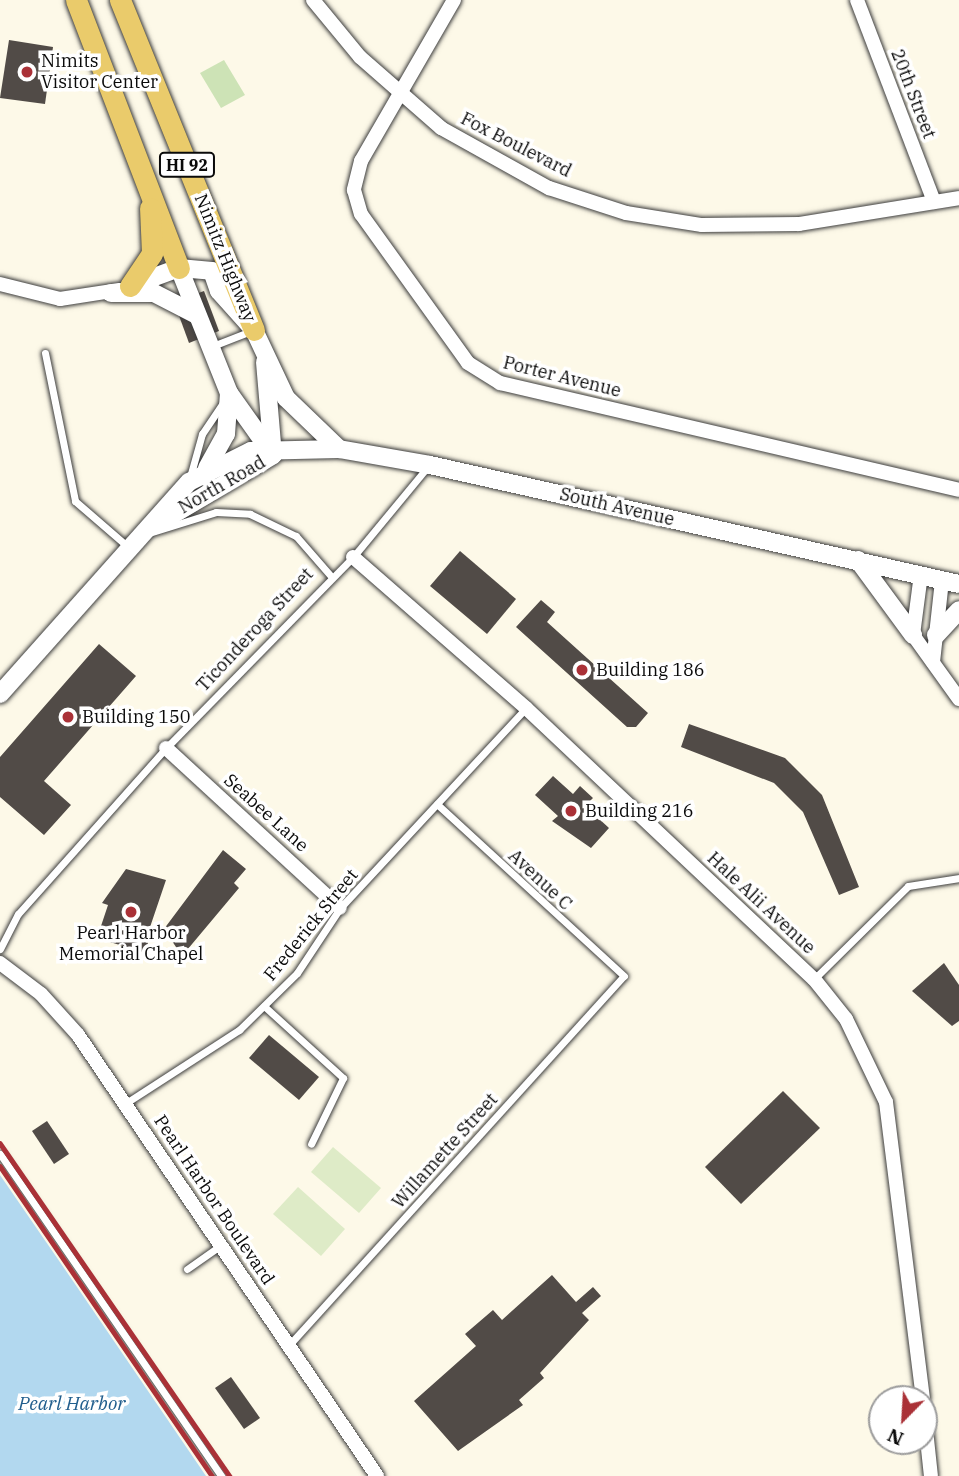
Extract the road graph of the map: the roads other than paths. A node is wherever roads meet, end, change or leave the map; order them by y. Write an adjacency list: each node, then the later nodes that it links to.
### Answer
1 (76, 0): 7 (main road, HI 92)
2 (120, 0): 14 (main road, Nimitz Highway / HI 92)
3 (313, 0): 6 (street, Fox Boulevard)
4 (454, 0): 6 (street, Porter Avenue)
5 (857, 0): 9 (street, 20th Street)
6 (402, 96): 9 (street, Fox Boulevard); 23 (street, Porter Avenue)
7 (149, 188): 10 (main road, HI 92); 12 (main road)
8 (959, 198): 9 (street, Fox Boulevard)
9 (934, 201)
10 (179, 268): 12 (street); 13 (street, HI 92); 14 (street)
11 (0, 284): 12 (street)
12 (121, 290): 13 (street)
13 (197, 315): 15 (street, HI 92)
14 (254, 330): 15 (lane); 17 (street, Nimitz Highway / HI 92)
15 (209, 347): 18 (street, HI 92)
16 (45, 353): 24 (lane)
17 (265, 360): 19 (street); 20 (street)
18 (229, 393): 20 (street); 22 (street)
19 (339, 449): 20 (street, South Avenue); 21 (street, South Avenue)
20 (273, 455): 22 (street, North Road); 24 (street, North Road)
21 (430, 465): 25 (lane, Ticonderoga Street); 26 (street, South Avenue)
22 (196, 477): 24 (street, North Road)
23 (959, 490)
24 (131, 542): 28 (lane); 34 (street, North Road)
25 (353, 557): 28 (lane, Ticonderoga Street); 36 (street, Hale Alii Avenue)
26 (858, 560): 27 (street, South Avenue); 31 (street)
27 (921, 574): 29 (street, South Avenue); 31 (street)
28 (330, 575): 37 (lane, Ticonderoga Street)
29 (950, 582): 32 (street)
30 (959, 610): 32 (street)
31 (913, 635): 33 (street)
32 (936, 635): 33 (street)
33 (933, 662): 35 (street)
34 (0, 694)
35 (959, 699)
36 (526, 708): 38 (lane, Frederick Street); 44 (street, Hale Alii Avenue)
37 (166, 748): 40 (street, Seabee Lane); 41 (lane, Ticonderoga Street)
38 (437, 804): 40 (lane, Frederick Street); 43 (lane, Avenue C)
39 (959, 878): 44 (lane)
40 (341, 908): 45 (lane, Frederick Street)
41 (0, 949)
42 (0, 963): 46 (street, Pearl Harbor Boulevard)
43 (624, 976): 51 (lane, Willamette Street)
44 (814, 979): 52 (street, Hale Alii Avenue)
45 (264, 1006): 46 (lane, Frederick Street); 47 (lane)
46 (126, 1103): 49 (street, Pearl Harbor Boulevard)
47 (311, 1144)
48 (0, 1154): 54 (lane)
49 (221, 1245): 50 (lane); 51 (street, Pearl Harbor Boulevard)
50 (187, 1269)
51 (289, 1346): 55 (street, Pearl Harbor Boulevard)
52 (921, 1385)
53 (929, 1455): 56 (street)
54 (221, 1476)
55 (377, 1476)
56 (931, 1476)

